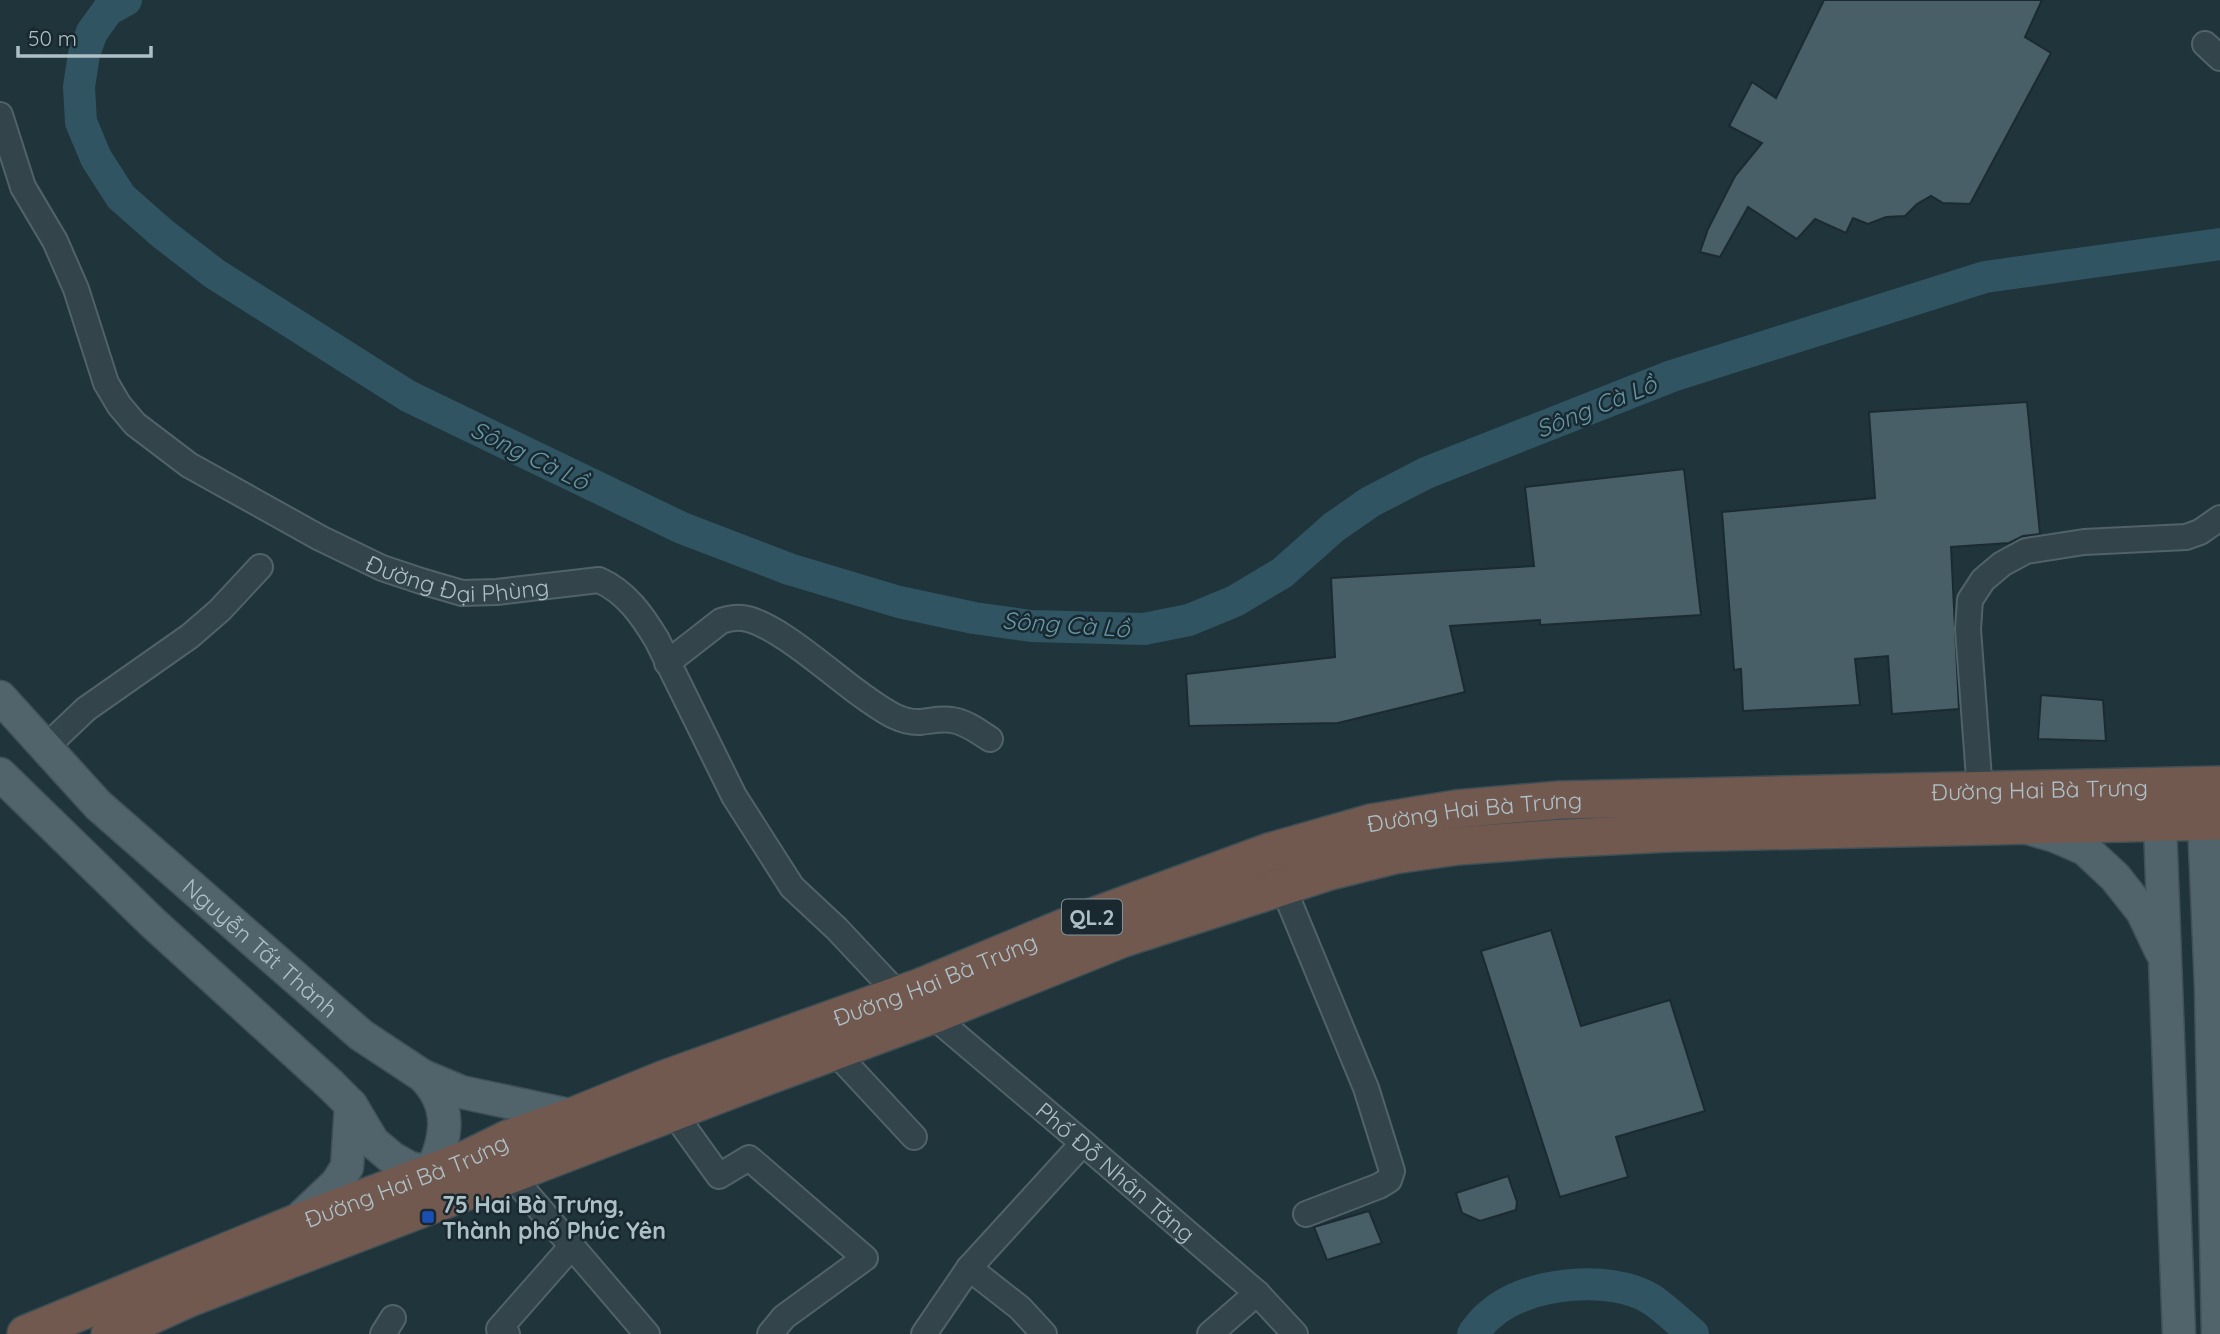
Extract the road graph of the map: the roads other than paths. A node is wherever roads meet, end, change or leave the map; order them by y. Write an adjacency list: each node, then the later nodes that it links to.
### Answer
1 (0, 115): 4 (street, Đường Đại Phùng)
2 (2220, 518): 11 (street)
3 (260, 567): 7 (street)
4 (667, 663): 6 (street); 19 (street, Đường Đại Phùng)
5 (0, 697): 7 (main road, Nguyễn Tất Thành)
6 (990, 739)
7 (46, 747): 22 (main road, Nguyễn Tất Thành)
8 (0, 774): 23 (main road)
9 (2211, 785): 10 (highway, Đường Hai Bà Trưng / QL.2); 12 (main road)
10 (2159, 787): 11 (highway, Đường Hai Bà Trưng / QL.2); 13 (main road)
11 (1980, 792): 15 (highway, Đường Hai Bà Trưng / QL.2)
12 (2212, 821): 13 (highway, Đường Hai Bà Trưng / QL.2); 17 (main road)
13 (2160, 822): 14 (highway, Đường Hai Bà Trưng / QL.2); 18 (main road)
14 (2019, 826): 16 (highway, Đường Hai Bà Trưng / QL.2); 18 (main road)
15 (1269, 852): 16 (highway); 19 (highway, Đường Hai Bà Trưng / QL.2)
16 (1283, 887): 20 (highway, Đường Hai Bà Trưng / QL.2); 30 (street)
17 (2215, 932): 32 (main road)
18 (2167, 969): 33 (main road)
19 (898, 995): 20 (street, Đường Đại Phùng); 25 (highway, Đường Hai Bà Trưng / QL.2)
20 (932, 1015): 21 (highway, Đường Hai Bà Trưng / QL.2); 27 (street, Phố Đỗ Nhân Tăng)
21 (834, 1051): 24 (highway, Đường Hai Bà Trưng / QL.2); 26 (street)
22 (423, 1076): 25 (main road, Nguyễn Tất Thành); 28 (main road)
23 (351, 1105): 28 (main road); 31 (main road)
24 (673, 1112): 29 (highway, Đường Hai Bà Trưng / QL.2); 41 (street)
25 (574, 1116): 28 (highway, Đường Hai Bà Trưng / QL.2)
26 (914, 1137)
27 (1083, 1143): 35 (street); 36 (street, Phố Đỗ Nhân Tăng)
28 (431, 1172): 31 (highway, Đường Hai Bà Trưng / QL.2)
29 (510, 1174): 34 (street); 39 (highway, Đường Hai Bà Trưng / QL.2)
30 (1306, 1214)
31 (293, 1224): 38 (highway, Đường Hai Bà Trưng / QL.2)
32 (2215, 1242): 33 (main road); 47 (main road)
33 (2176, 1243): 46 (main road)
34 (572, 1246): 37 (street); 40 (street)
35 (969, 1268): 42 (street); 43 (street)
36 (1258, 1293): 44 (street); 45 (street, Phố Đỗ Nhân Tăng)
37 (636, 1330)
38 (26, 1334)
39 (110, 1334)
40 (507, 1334)
41 (770, 1334)
42 (923, 1334)
43 (1044, 1334)
44 (1210, 1334)
45 (1295, 1334)
46 (2179, 1334)
47 (2218, 1334)

